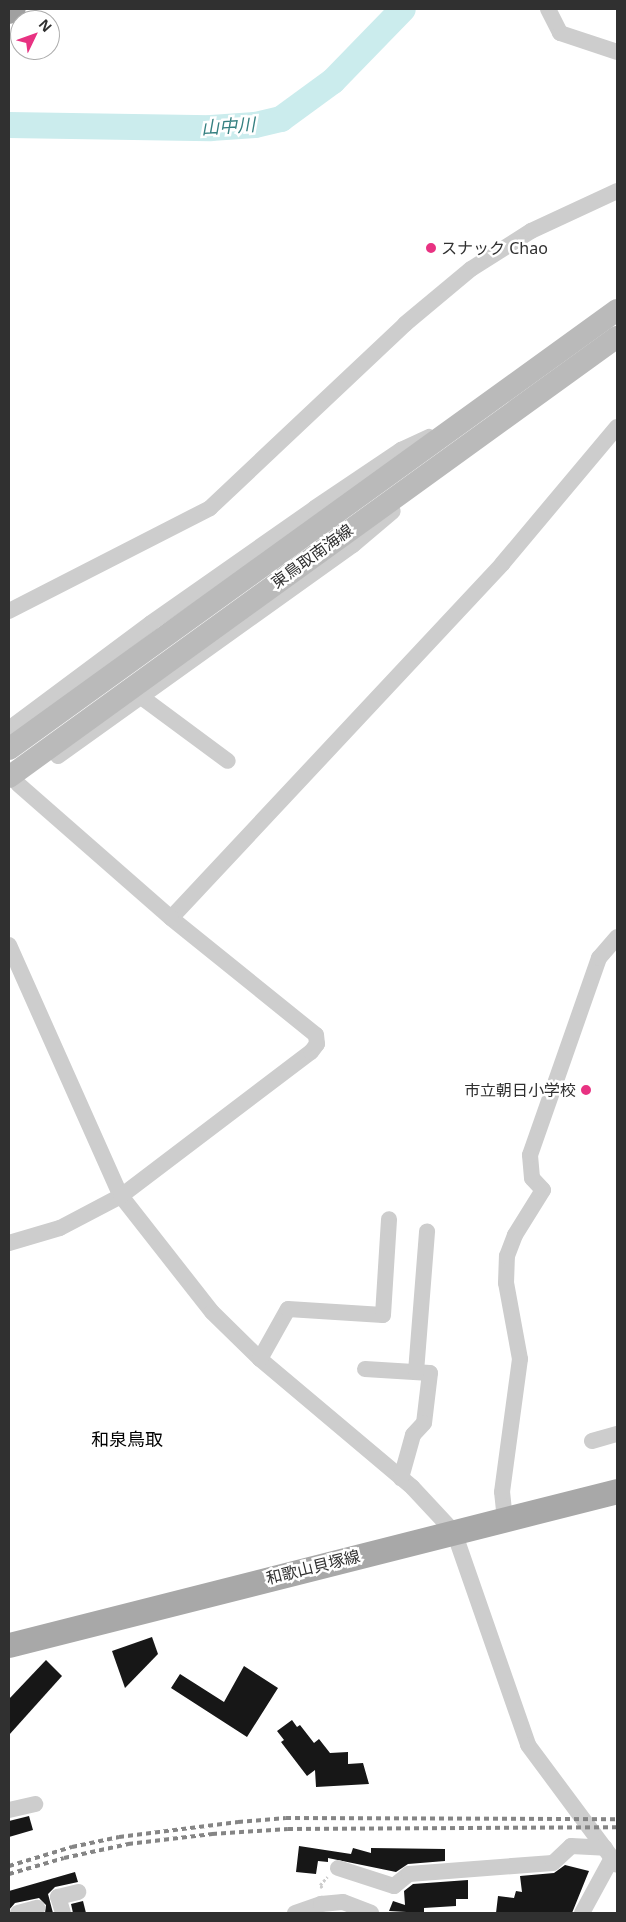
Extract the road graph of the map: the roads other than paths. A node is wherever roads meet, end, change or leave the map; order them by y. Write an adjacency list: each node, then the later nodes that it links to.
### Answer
1 (13, 9): 3 (highway)
2 (548, 9): 4 (street)
3 (9, 11)
4 (617, 52)
5 (617, 191): 11 (street)
6 (617, 310): 8 (main road, 東鳥取南海線)
7 (617, 337): 10 (main road, 東鳥取南海線)
8 (470, 418): 13 (main road, 東鳥取南海線); 14 (street)
9 (617, 427): 18 (street)
10 (453, 454): 12 (street); 13 (main road, 東鳥取南海線)
11 (9, 611)
12 (140, 696): 16 (street); 17 (street)
13 (70, 717): 15 (main road, 東鳥取南海線); 17 (main road, 東鳥取南海線)
14 (9, 730)
15 (9, 749)
16 (228, 761)
17 (12, 784): 18 (street)
18 (171, 918): 21 (street)
19 (617, 937): 32 (street)
20 (9, 945): 21 (street)
21 (121, 1196): 24 (street); 25 (street)
22 (390, 1219): 25 (street)
23 (427, 1230): 27 (street)
24 (9, 1243)
25 (260, 1359): 30 (street)
26 (366, 1369): 27 (street)
27 (416, 1372): 30 (street)
28 (617, 1434): 29 (street)
29 (592, 1441)
30 (401, 1478): 33 (street)
31 (617, 1491): 32 (main road, 和歌山貝塚線)
32 (505, 1520): 33 (main road, 和歌山貝塚線)
33 (454, 1532): 34 (main road, 和歌山貝塚線); 37 (street)
34 (9, 1645)
35 (35, 1804): 36 (street)
36 (9, 1810)
37 (611, 1857): 38 (street); 45 (street)
38 (338, 1868)
39 (78, 1892): 42 (street)
40 (37, 1908): 41 (street)
41 (18, 1913)
42 (63, 1913)
43 (295, 1913): 44 (street)
44 (371, 1913)
45 (582, 1913)

